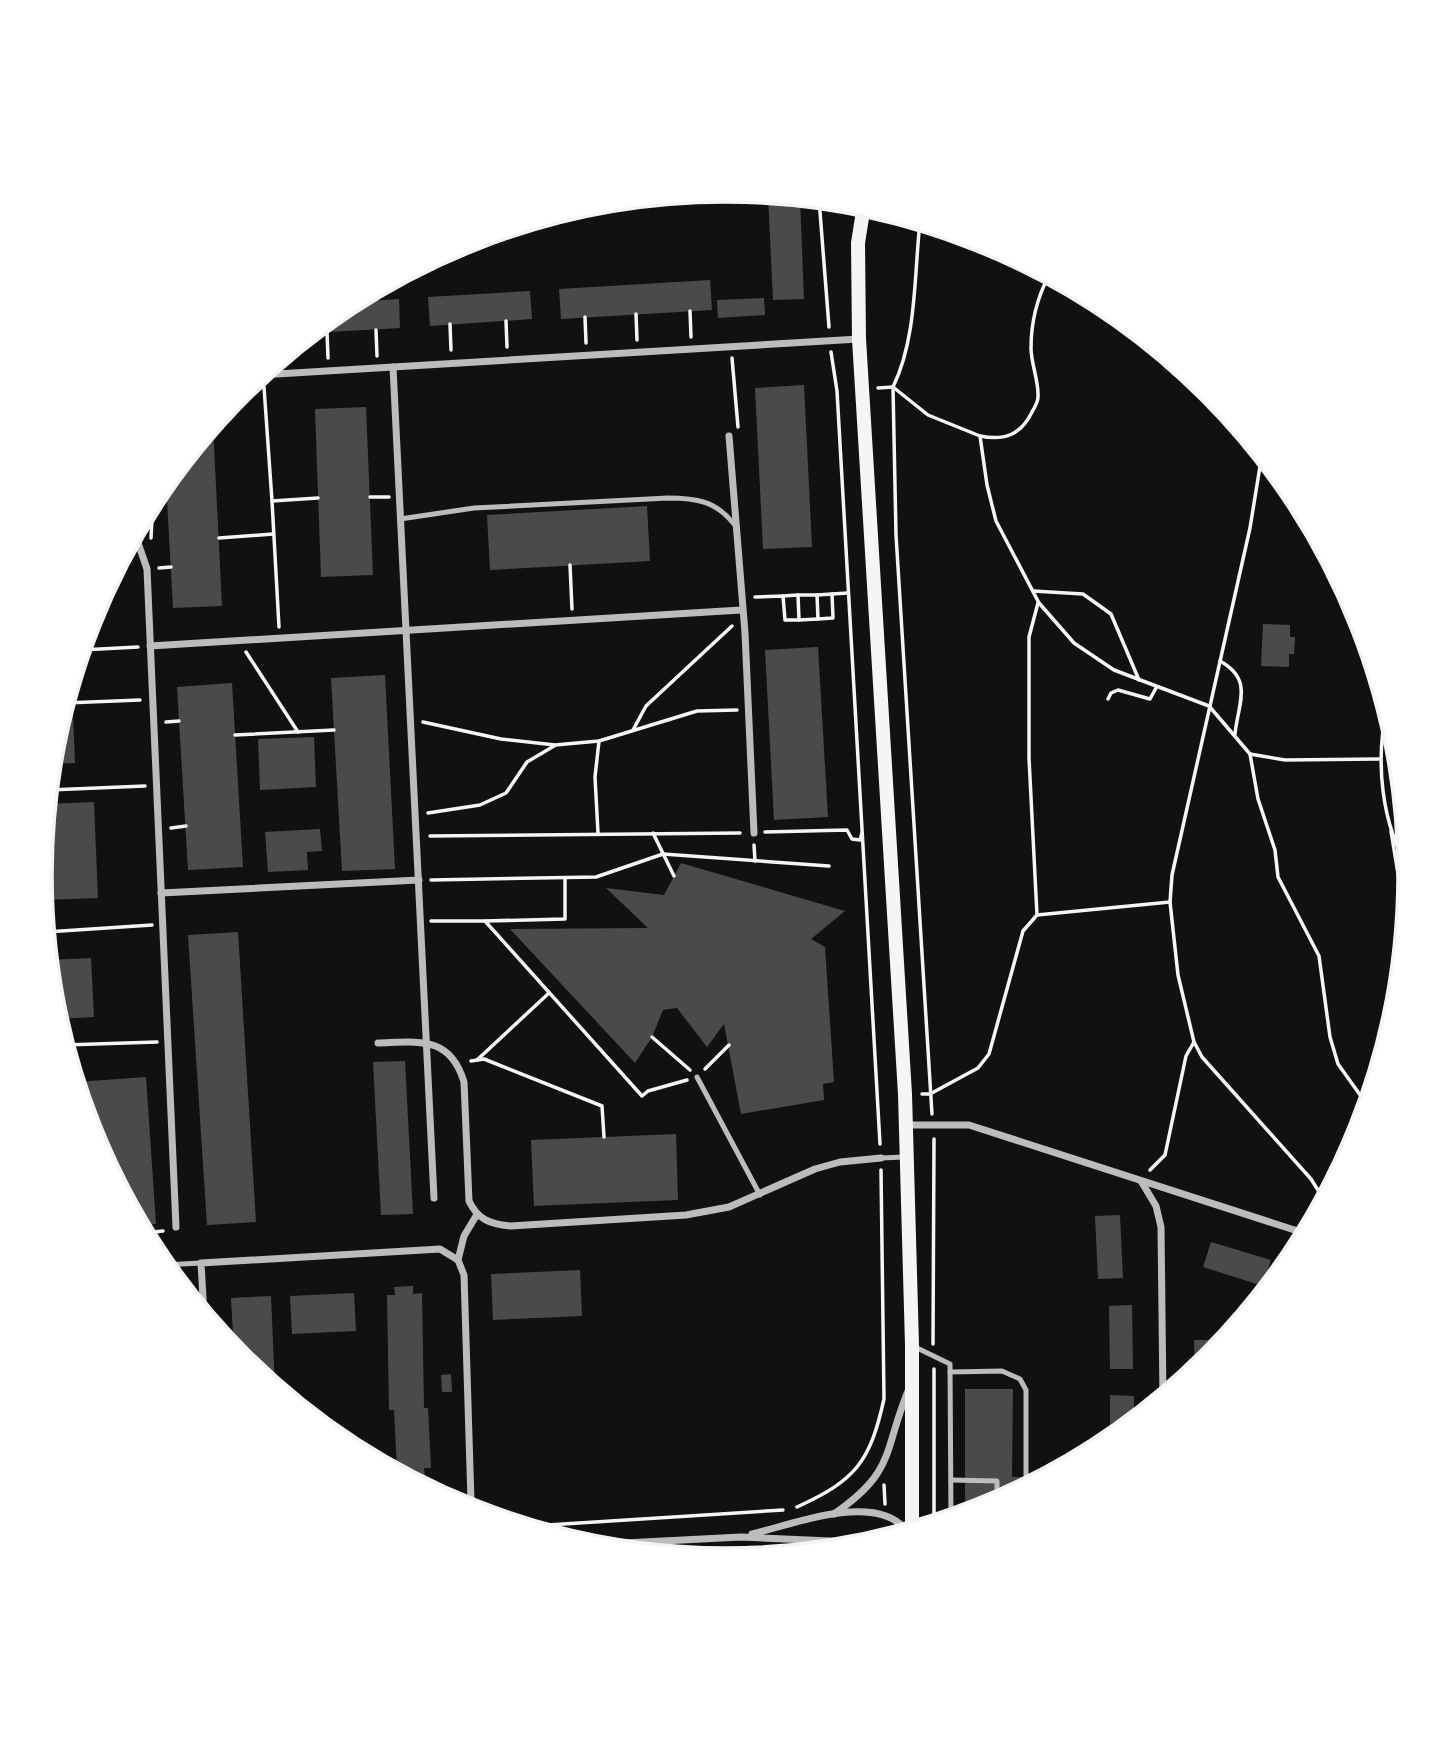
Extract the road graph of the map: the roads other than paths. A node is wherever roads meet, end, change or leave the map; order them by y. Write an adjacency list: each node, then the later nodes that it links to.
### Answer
1 (863, 216): 2 (main road)
2 (859, 340): 3 (street); 18 (main road)
3 (393, 367): 4 (street); 6 (street)
4 (278, 374)
5 (729, 436): 7 (street)
6 (400, 519): 7 (lane); 10 (street)
7 (734, 524): 9 (street)
8 (139, 546): 11 (street)
9 (741, 614): 10 (street); 12 (street)
10 (406, 631): 11 (street); 13 (street)
11 (150, 646): 14 (street)
12 (754, 833)
13 (419, 880): 14 (street); 15 (street)
14 (162, 893): 25 (street)
15 (427, 1042): 16 (street); 23 (street); 24 (street)
16 (378, 1043)
17 (697, 1077): 22 (lane)
18 (906, 1125): 19 (main road); 21 (street)
19 (907, 1156): 20 (lane); 31 (main road)
20 (881, 1158): 22 (street)
21 (1140, 1181): 26 (street); 34 (street)
22 (760, 1195): 24 (street)
23 (434, 1198)
24 (476, 1216): 27 (street)
25 (176, 1224)
26 (1296, 1231)
27 (458, 1260): 28 (street); 38 (street)
28 (201, 1263): 29 (lane); 30 (street)
29 (177, 1264)
30 (203, 1298)
31 (912, 1345): 32 (lane); 33 (main road)
32 (950, 1372): 35 (lane); 36 (lane)
33 (912, 1384): 40 (street); 41 (main road)
34 (1163, 1386)
35 (1026, 1477)
36 (951, 1480): 37 (lane); 39 (lane)
37 (997, 1491)
38 (471, 1498)
39 (951, 1509)
40 (833, 1515): 42 (street); 43 (street)
41 (910, 1523)
42 (904, 1525)
43 (741, 1536): 44 (street); 45 (street)
44 (828, 1541)
45 (633, 1542)

